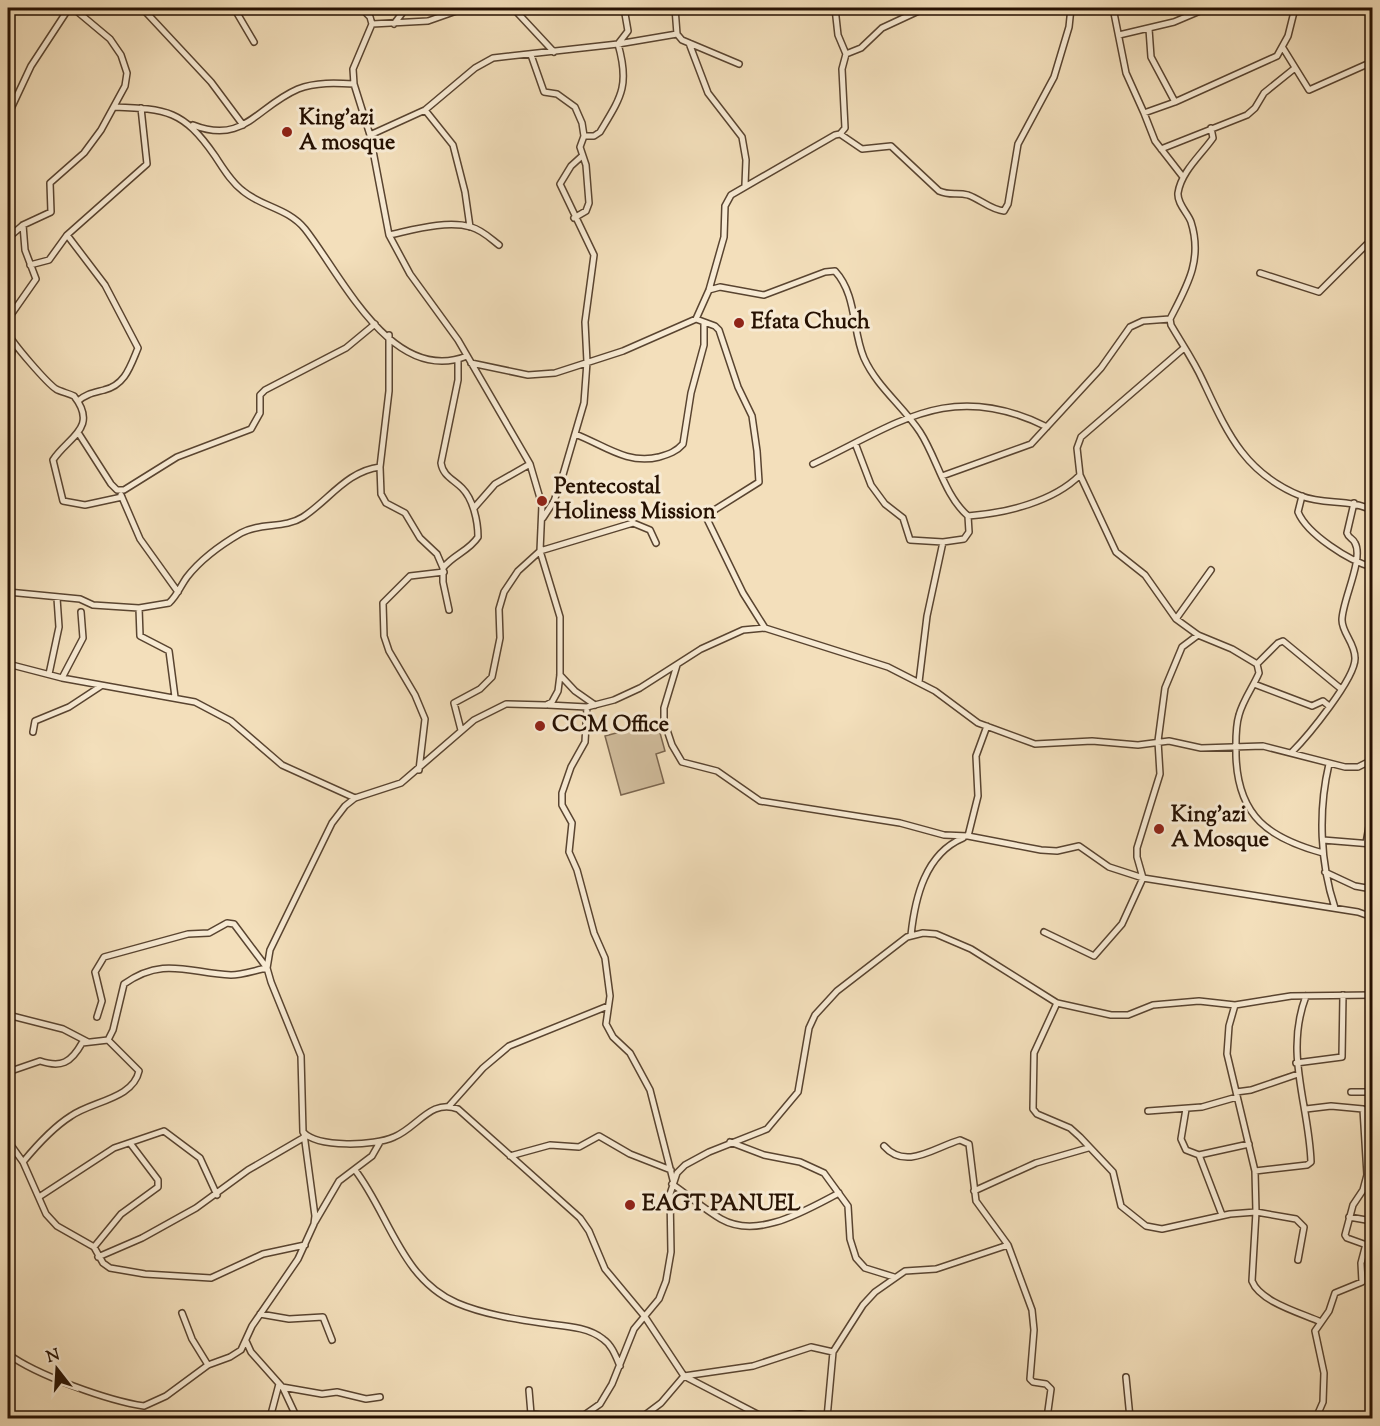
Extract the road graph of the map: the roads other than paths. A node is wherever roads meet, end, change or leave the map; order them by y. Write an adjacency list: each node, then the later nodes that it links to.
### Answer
1 (71, 8): 33 (street); 37 (street)
2 (142, 8): 39 (street)
3 (234, 8): 21 (street)
4 (361, 8): 16 (street)
5 (406, 8): 17 (street)
6 (465, 8): 17 (street)
7 (513, 8): 25 (street)
8 (624, 8): 23 (street)
9 (675, 8): 19 (street)
10 (835, 8): 26 (street)
11 (925, 8): 26 (street)
12 (1071, 8): 41 (street)
13 (1113, 8): 20 (street)
14 (1207, 8): 18 (street)
15 (1295, 8): 24 (street)
16 (372, 24): 17 (street); 31 (street)
17 (394, 24)
18 (1149, 29): 20 (street); 32 (street)
19 (677, 34): 22 (street); 23 (street)
20 (1119, 35): 36 (street)
21 (254, 42)
22 (689, 43): 29 (street); 47 (street)
23 (618, 44): 25 (street); 43 (street)
24 (1283, 48): 30 (street); 32 (street)
25 (554, 51): 27 (street)
26 (846, 54): 41 (street)
27 (531, 55): 35 (street); 43 (street)
28 (1372, 62): 30 (street)
29 (740, 64)
30 (1295, 68): 40 (street)
31 (354, 84): 39 (street); 42 (street)
32 (1175, 102): 36 (street)
33 (114, 107): 34 (street); 49 (street)
34 (141, 108): 38 (street); 51 (street)
35 (425, 110): 42 (street); 50 (street)
36 (1144, 113): 44 (street)
37 (8, 115)
38 (190, 124): 39 (street); 63 (street)
39 (243, 125)
40 (1211, 128): 44 (street); 46 (street)
41 (840, 134): 47 (street)
42 (370, 135): 52 (street)
43 (584, 136): 45 (street)
44 (1161, 148): 46 (street)
45 (582, 156): 48 (street); 48 (street)
46 (1183, 177): 61 (street)
47 (745, 185): 58 (street)
48 (574, 218): 70 (street)
49 (23, 225): 53 (street); 56 (street)
50 (470, 227): 52 (street); 55 (street)
51 (67, 235): 56 (street); 73 (street)
52 (389, 236): 68 (street)
53 (8, 238)
54 (1372, 239): 57 (street)
55 (499, 245)
56 (30, 265): 59 (street)
57 (1260, 273)
58 (709, 290): 60 (street); 74 (street)
59 (8, 319)
60 (696, 319): 62 (street); 70 (street)
61 (1170, 320): 67 (street); 75 (street)
62 (704, 323): 77 (street); 105 (street)
63 (375, 324): 65 (street); 84 (street)
64 (8, 333): 66 (street)
65 (388, 335): 69 (street); 81 (street)
66 (13, 344): 72 (street); 73 (street)
67 (1184, 348): 82 (street); 85 (street)
68 (468, 356): 69 (street); 71 (street)
69 (458, 360): 87 (street)
70 (588, 362): 71 (street); 77 (street)
71 (471, 363): 79 (street)
72 (8, 375)
73 (78, 401): 76 (street)
74 (908, 418): 75 (street); 78 (street); 83 (street)
75 (1047, 427): 83 (street)
76 (79, 434): 84 (street); 84 (street)
77 (576, 434): 90 (street)
78 (855, 443): 80 (street); 91 (street)
79 (530, 464): 87 (street); 90 (street)
80 (813, 464)
81 (380, 467): 96 (street); 99 (street)
82 (1080, 475): 89 (street); 104 (street)
83 (942, 476): 89 (street)
84 (121, 494): 99 (street)
85 (1302, 496): 86 (street); 94 (street)
86 (1353, 503): 88 (street); 94 (street)
87 (474, 508): 96 (street)
88 (1372, 510)
89 (968, 516): 91 (street)
90 (543, 518): 93 (street)
91 (943, 542): 113 (street)
92 (656, 543): 93 (street)
93 (540, 551): 111 (street); 123 (street)
94 (1355, 562): 95 (street); 116 (street)
95 (1372, 567)
96 (443, 570): 102 (street); 130 (street)
97 (1211, 570): 104 (street)
98 (8, 592): 100 (street)
99 (178, 592): 101 (street)
100 (57, 598): 101 (street); 110 (street)
101 (139, 608): 117 (street)
102 (449, 610)
103 (81, 612): 112 (street)
104 (1176, 619): 106 (street)
105 (765, 628): 107 (street); 113 (street)
106 (1198, 635): 109 (street); 125 (street)
107 (678, 663): 119 (street); 133 (street)
108 (8, 664): 110 (street)
109 (1257, 664): 114 (street); 116 (street)
110 (49, 674): 112 (street)
111 (560, 675): 118 (street); 119 (street)
112 (62, 678): 115 (street)
113 (919, 682): 122 (street)
114 (1254, 684): 120 (street); 126 (street)
115 (101, 686): 117 (street); 124 (street)
116 (1340, 688): 120 (street)
117 (175, 697): 131 (street)
118 (546, 705): 121 (street); 123 (street)
119 (596, 705): 121 (street)
120 (1329, 706): 127 (street)
121 (586, 707): 150 (street)
122 (987, 726): 125 (street); 133 (street)
123 (460, 730): 130 (street)
124 (33, 732)
125 (1158, 741): 126 (street); 138 (street)
126 (1236, 748): 127 (street); 136 (street)
127 (1292, 752): 129 (street)
128 (1372, 760): 129 (street)
129 (1329, 764): 134 (street)
130 (419, 770): 131 (street)
131 (355, 798): 144 (street)
132 (1372, 810): 135 (street)
133 (968, 836): 138 (street); 143 (street)
134 (1323, 840): 135 (street); 136 (street)
135 (1370, 843)
136 (1323, 853): 137 (street)
137 (1325, 872): 139 (street); 140 (street)
138 (1143, 879): 140 (street); 142 (street)
139 (1372, 889)
140 (1335, 908): 141 (street)
141 (1372, 917)
142 (1044, 932)
143 (911, 935): 148 (street); 168 (street)
144 (267, 968): 152 (street); 153 (street); 165 (street)
145 (1343, 995): 146 (street); 147 (street); 155 (street)
146 (1372, 995)
147 (1306, 996): 149 (street); 155 (street)
148 (1057, 1003): 149 (street); 172 (street)
149 (1235, 1005): 160 (street)
150 (608, 1006): 161 (street); 177 (street)
151 (8, 1015): 154 (street)
152 (97, 1017)
153 (108, 1040): 154 (street); 175 (street)
154 (88, 1042): 156 (street)
155 (1296, 1063): 157 (street)
156 (8, 1072)
157 (1298, 1074): 160 (street); 163 (street)
158 (1351, 1092): 159 (street)
159 (1372, 1092)
160 (1236, 1094): 162 (street); 170 (street)
161 (450, 1105): 167 (street); 174 (street)
162 (1186, 1109): 164 (street); 173 (street)
163 (1306, 1109): 178 (street); 186 (street)
164 (1148, 1112)
165 (303, 1136): 167 (street); 182 (street); 188 (street)
166 (8, 1141): 175 (street)
167 (380, 1142): 176 (street)
168 (730, 1142): 179 (street); 181 (street)
169 (130, 1143): 182 (street); 183 (street); 192 (street)
170 (1249, 1144): 173 (street); 178 (street)
171 (884, 1146): 180 (street)
172 (1088, 1148): 180 (street); 185 (street)
173 (1199, 1155): 185 (street)
174 (510, 1156): 177 (street); 198 (street)
175 (23, 1162): 183 (street)
176 (355, 1170): 188 (street); 205 (street)
177 (671, 1170): 179 (street)
178 (1255, 1171): 184 (street)
179 (672, 1182): 181 (street); 198 (street)
180 (974, 1191): 190 (street)
181 (839, 1193): 195 (street)
182 (217, 1195): 193 (street)
183 (39, 1197): 192 (street)
184 (1256, 1212): 185 (street); 194 (street); 199 (street)
185 (1222, 1215)
186 (1349, 1217): 187 (street); 191 (street)
187 (1372, 1221)
188 (314, 1224): 189 (street)
189 (305, 1245): 193 (street); 197 (street)
190 (1008, 1245): 195 (street); 219 (street)
191 (1369, 1245): 199 (street)
192 (94, 1247): 193 (street)
193 (99, 1257)
194 (1298, 1260)
195 (894, 1276): 202 (street)
196 (182, 1313): 204 (street)
197 (260, 1314): 200 (street); 201 (street)
198 (645, 1317): 205 (street); 206 (street)
199 (1321, 1322): 214 (street)
200 (246, 1340): 204 (street); 208 (street)
201 (332, 1340)
202 (833, 1352): 206 (street); 213 (street)
203 (8, 1354): 204 (street)
204 (208, 1365)
205 (620, 1366): 211 (street)
206 (684, 1376): 212 (street); 213 (street)
207 (1126, 1377): 220 (street)
208 (281, 1385): 210 (street); 215 (street); 216 (street)
209 (529, 1390): 217 (street)
210 (380, 1397)
211 (580, 1418): 217 (street)
212 (642, 1418): 218 (street)
213 (828, 1418)
214 (1318, 1418)
215 (270, 1419)
216 (297, 1419)
217 (568, 1419)
218 (650, 1419)
219 (1047, 1419)
220 (1130, 1419)

